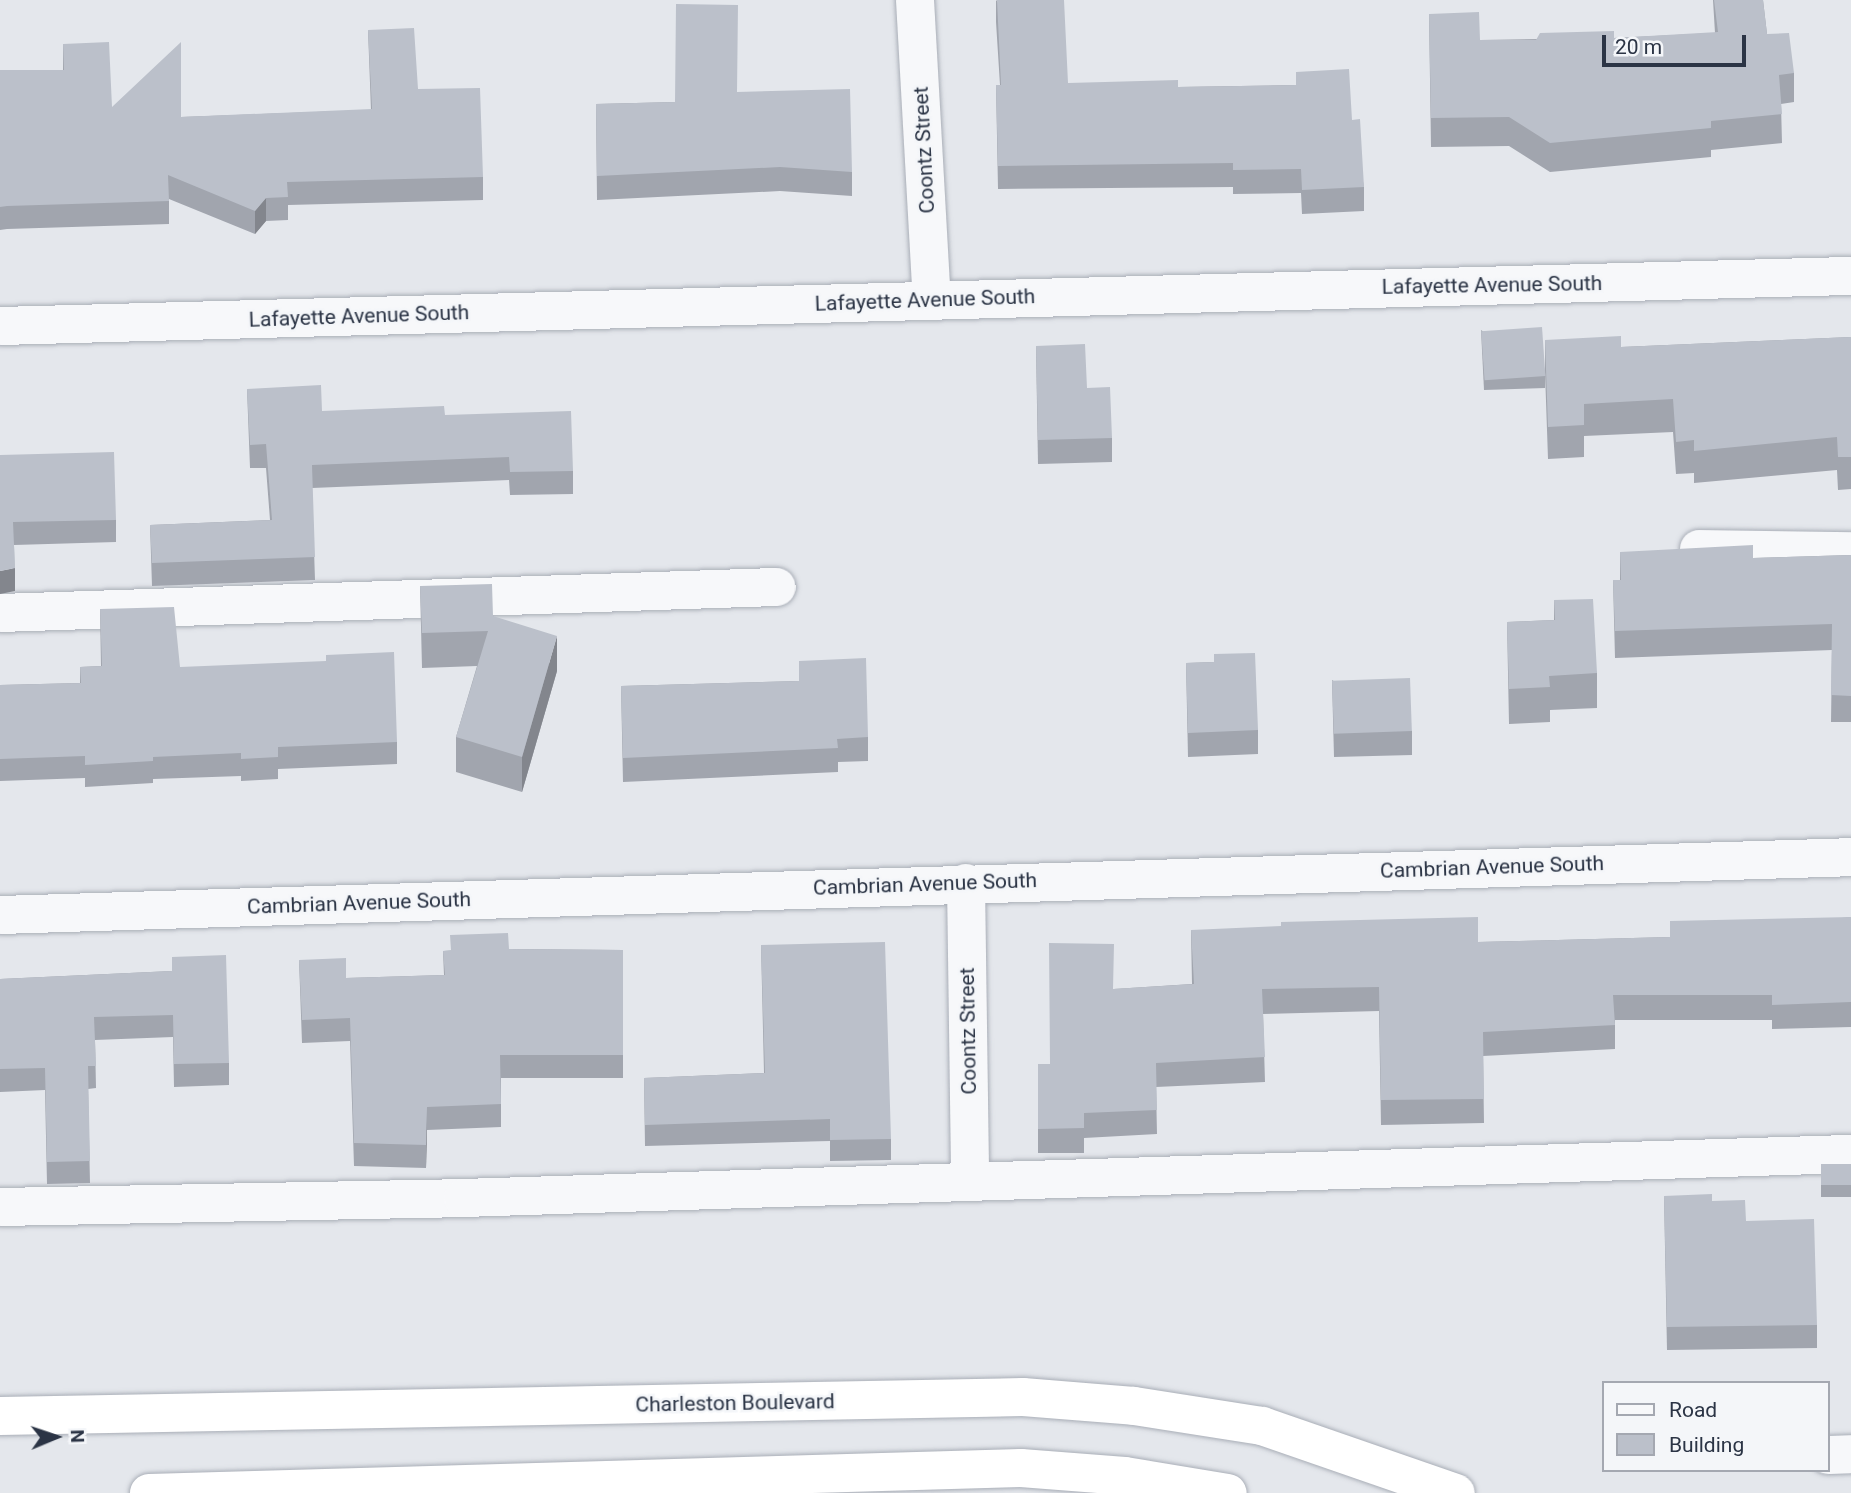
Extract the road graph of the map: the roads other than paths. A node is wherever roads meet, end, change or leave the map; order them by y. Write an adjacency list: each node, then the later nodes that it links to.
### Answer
1 (915, 0): 3 (street, Coontz Street)
2 (1851, 276): 3 (street, Lafayette Avenue South)
3 (932, 300): 4 (street, Lafayette Avenue South)
4 (0, 326)
5 (1851, 551): 6 (street)
6 (1660, 552)
7 (777, 587): 8 (street)
8 (0, 613)
9 (1851, 857): 10 (street, Cambrian Avenue South)
10 (966, 883): 11 (street, Cambrian Avenue South); 13 (street, Coontz Street)
11 (0, 915)
12 (1851, 1154): 13 (street)
13 (970, 1180): 14 (street)
14 (0, 1207)
15 (0, 1416): 20 (highway, Charleston Boulevard)
16 (1851, 1454): 17 (street)
17 (1830, 1455)
18 (149, 1493): 19 (highway)
19 (1228, 1493)
20 (1456, 1493)

